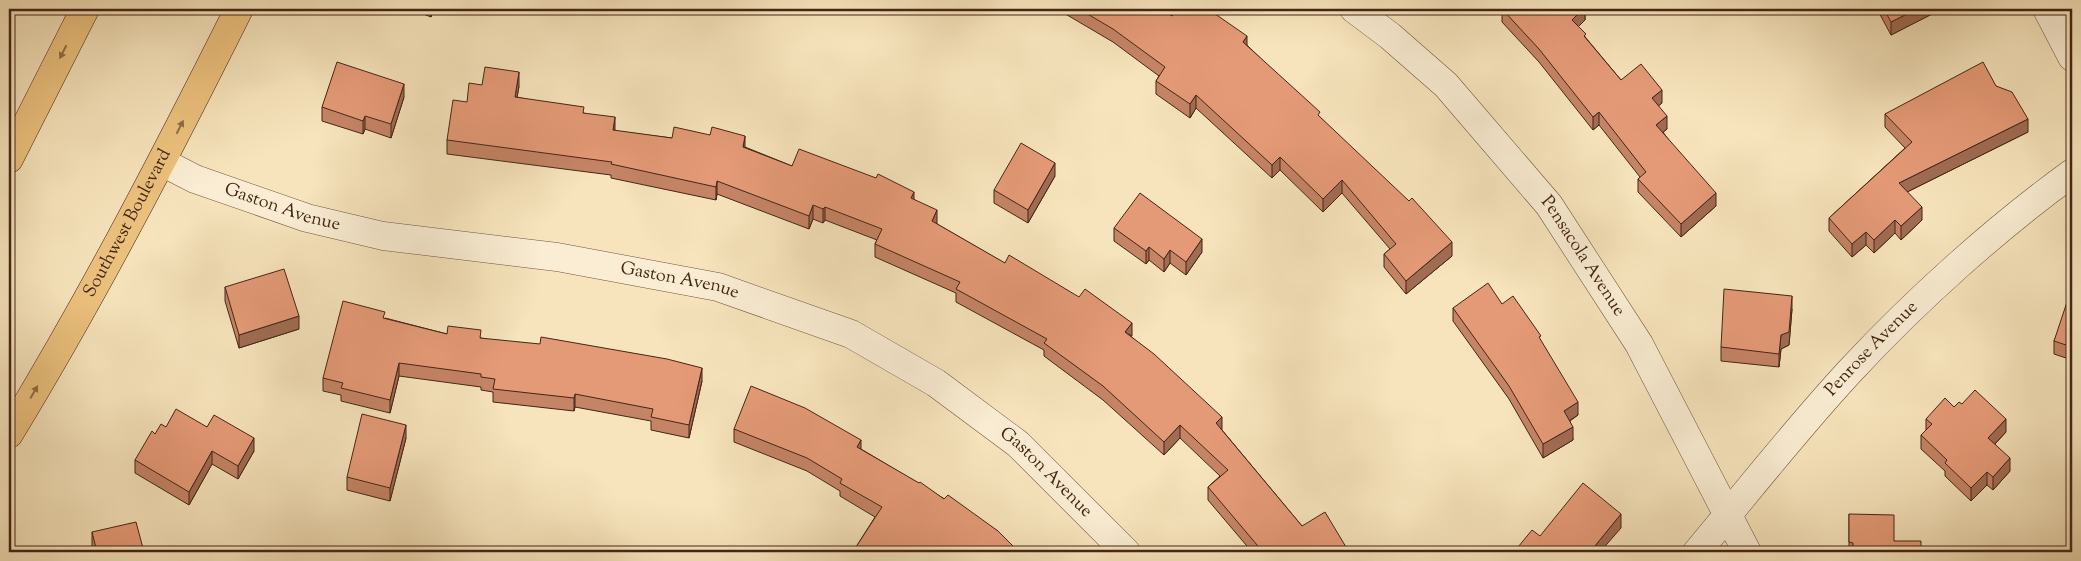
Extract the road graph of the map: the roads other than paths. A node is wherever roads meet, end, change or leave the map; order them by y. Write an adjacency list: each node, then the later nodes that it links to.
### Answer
1 (85, 9): 6 (main road, one-way to 6)
2 (239, 9): 7 (main road, Southwest Boulevard, one-way to 2)
3 (1354, 9): 10 (street, Pensacola Avenue)
4 (2047, 9): 5 (street)
5 (2072, 57)
6 (9, 159)
7 (162, 162): 9 (main road, Southwest Boulevard, one-way to 7); 11 (street, Gaston Avenue)
8 (2072, 173): 10 (street, Penrose Avenue)
9 (9, 434)
10 (1727, 516): 12 (street, Penrose Avenue); 13 (street, Pensacola Avenue)
11 (1126, 552)
12 (1697, 552)
13 (1747, 552)

